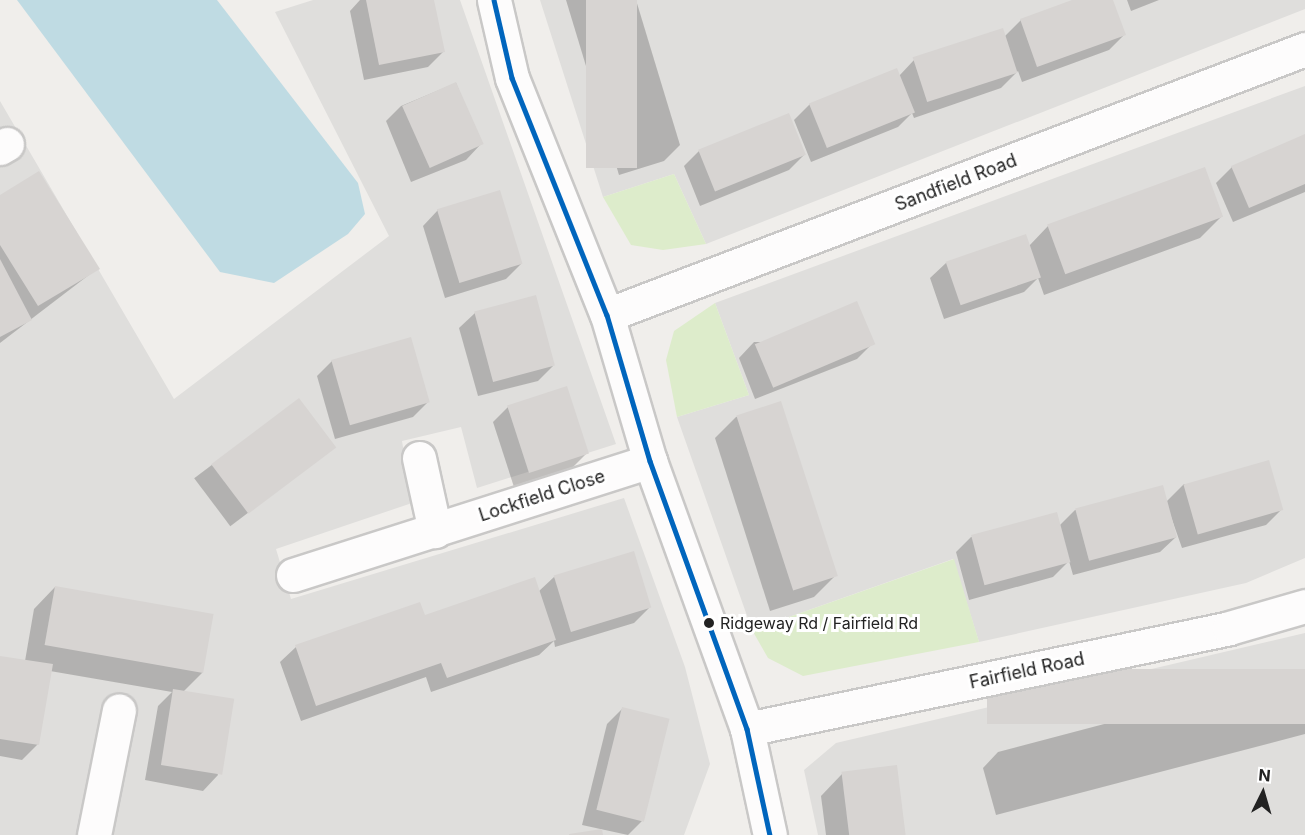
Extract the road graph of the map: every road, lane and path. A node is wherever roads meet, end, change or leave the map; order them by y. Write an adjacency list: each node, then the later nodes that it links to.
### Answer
1 (494, 0): 3 (street)
2 (1305, 49): 3 (street, Sandfield Road)
3 (607, 315): 5 (street)
4 (418, 458): 6 (street)
5 (650, 461): 6 (street, Lockfield Close); 10 (street)
6 (435, 531): 7 (street, Lockfield Close)
7 (293, 575)
8 (1305, 606): 10 (street, Fairfield Road)
9 (119, 710): 11 (street)
10 (747, 729): 12 (street)
11 (94, 835)
12 (770, 835)

